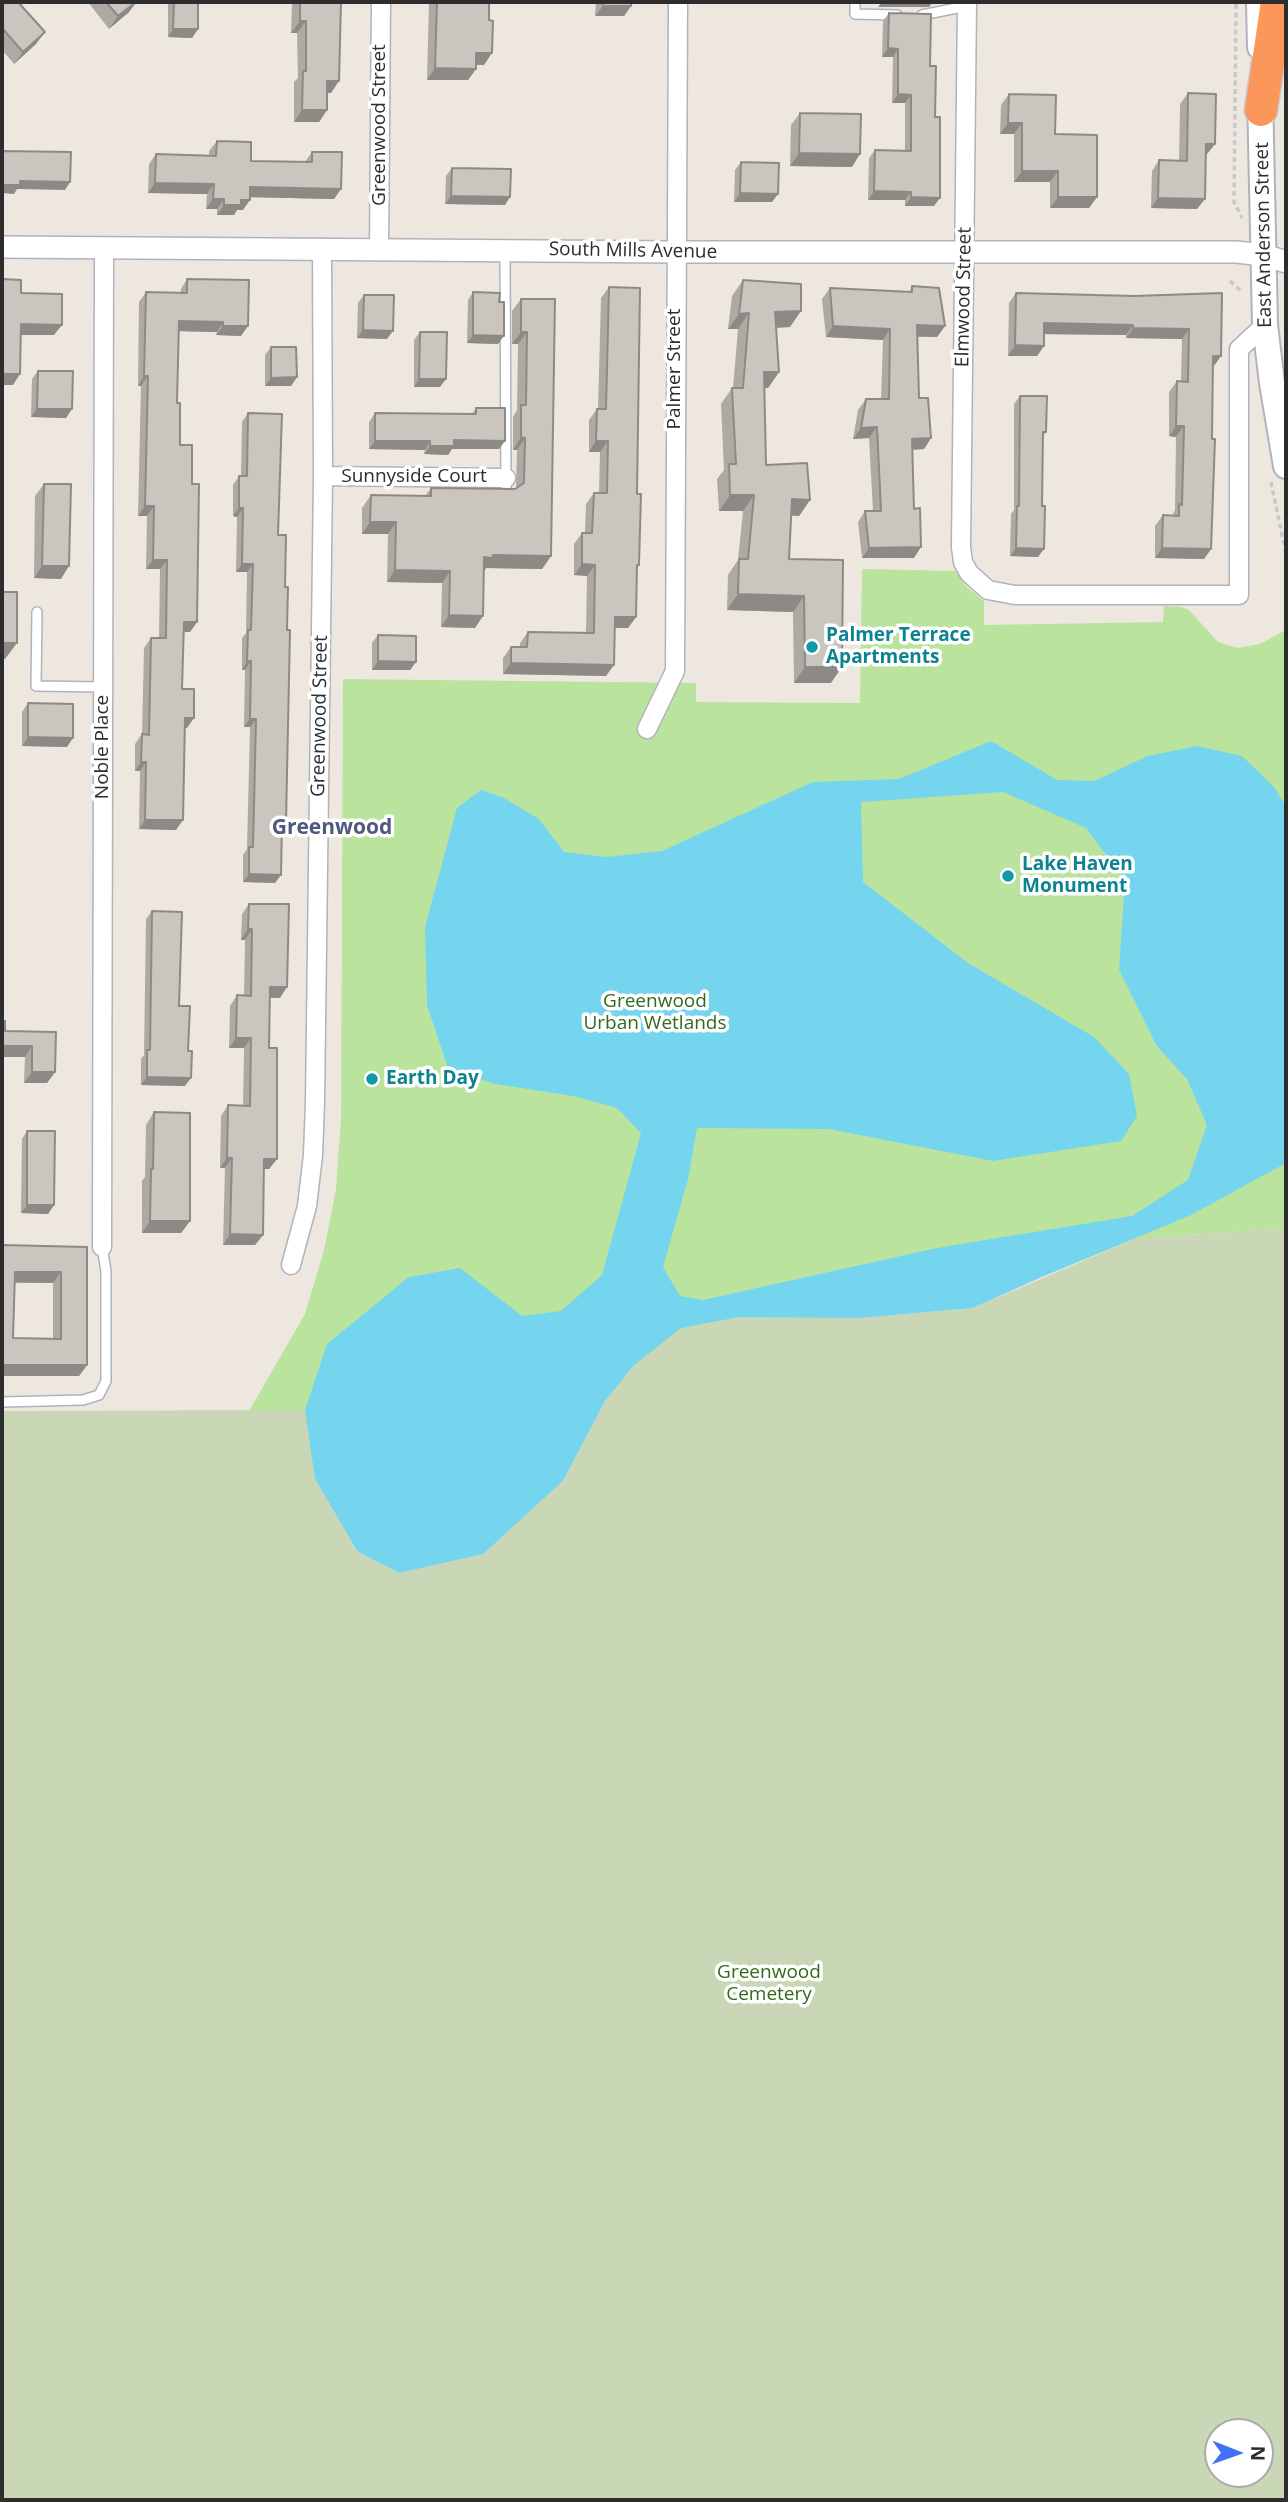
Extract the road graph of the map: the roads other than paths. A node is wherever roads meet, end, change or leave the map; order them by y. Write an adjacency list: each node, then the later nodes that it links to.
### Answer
1 (381, 2): 13 (street, Greenwood Street)
2 (678, 2): 15 (street, Palmer Street)
3 (855, 2): 7 (lane)
4 (1259, 2): 9 (main road, East Anderson Street)
5 (1277, 2): 9 (highway)
6 (967, 4): 8 (lane); 16 (street, Elmwood Street)
7 (905, 15)
8 (916, 15)
9 (1261, 110): 17 (main road, East Anderson Street)
10 (2, 247): 11 (street, South Mills Avenue)
11 (104, 247): 12 (street, South Mills Avenue); 23 (street, Noble Place)
12 (322, 248): 13 (street, South Mills Avenue); 20 (street, Greenwood Street)
13 (379, 249): 14 (street, South Mills Avenue)
14 (505, 250): 15 (street, South Mills Avenue); 21 (lane)
15 (676, 252): 16 (street, South Mills Avenue); 24 (street, Palmer Street)
16 (964, 252): 17 (street, South Mills Avenue); 18 (street, Elmwood Street)
17 (1279, 256): 18 (main road, East Anderson Street)
18 (1265, 325): 19 (main road, East Anderson Street)
19 (1286, 466)
20 (323, 477): 21 (street, Sunnyside Court); 26 (street, Greenwood Street)
21 (506, 486)
22 (37, 612): 23 (lane)
23 (103, 687): 25 (street, Noble Place)
24 (647, 729)
25 (102, 1247): 27 (lane)
26 (291, 1265)
27 (2, 1402)

